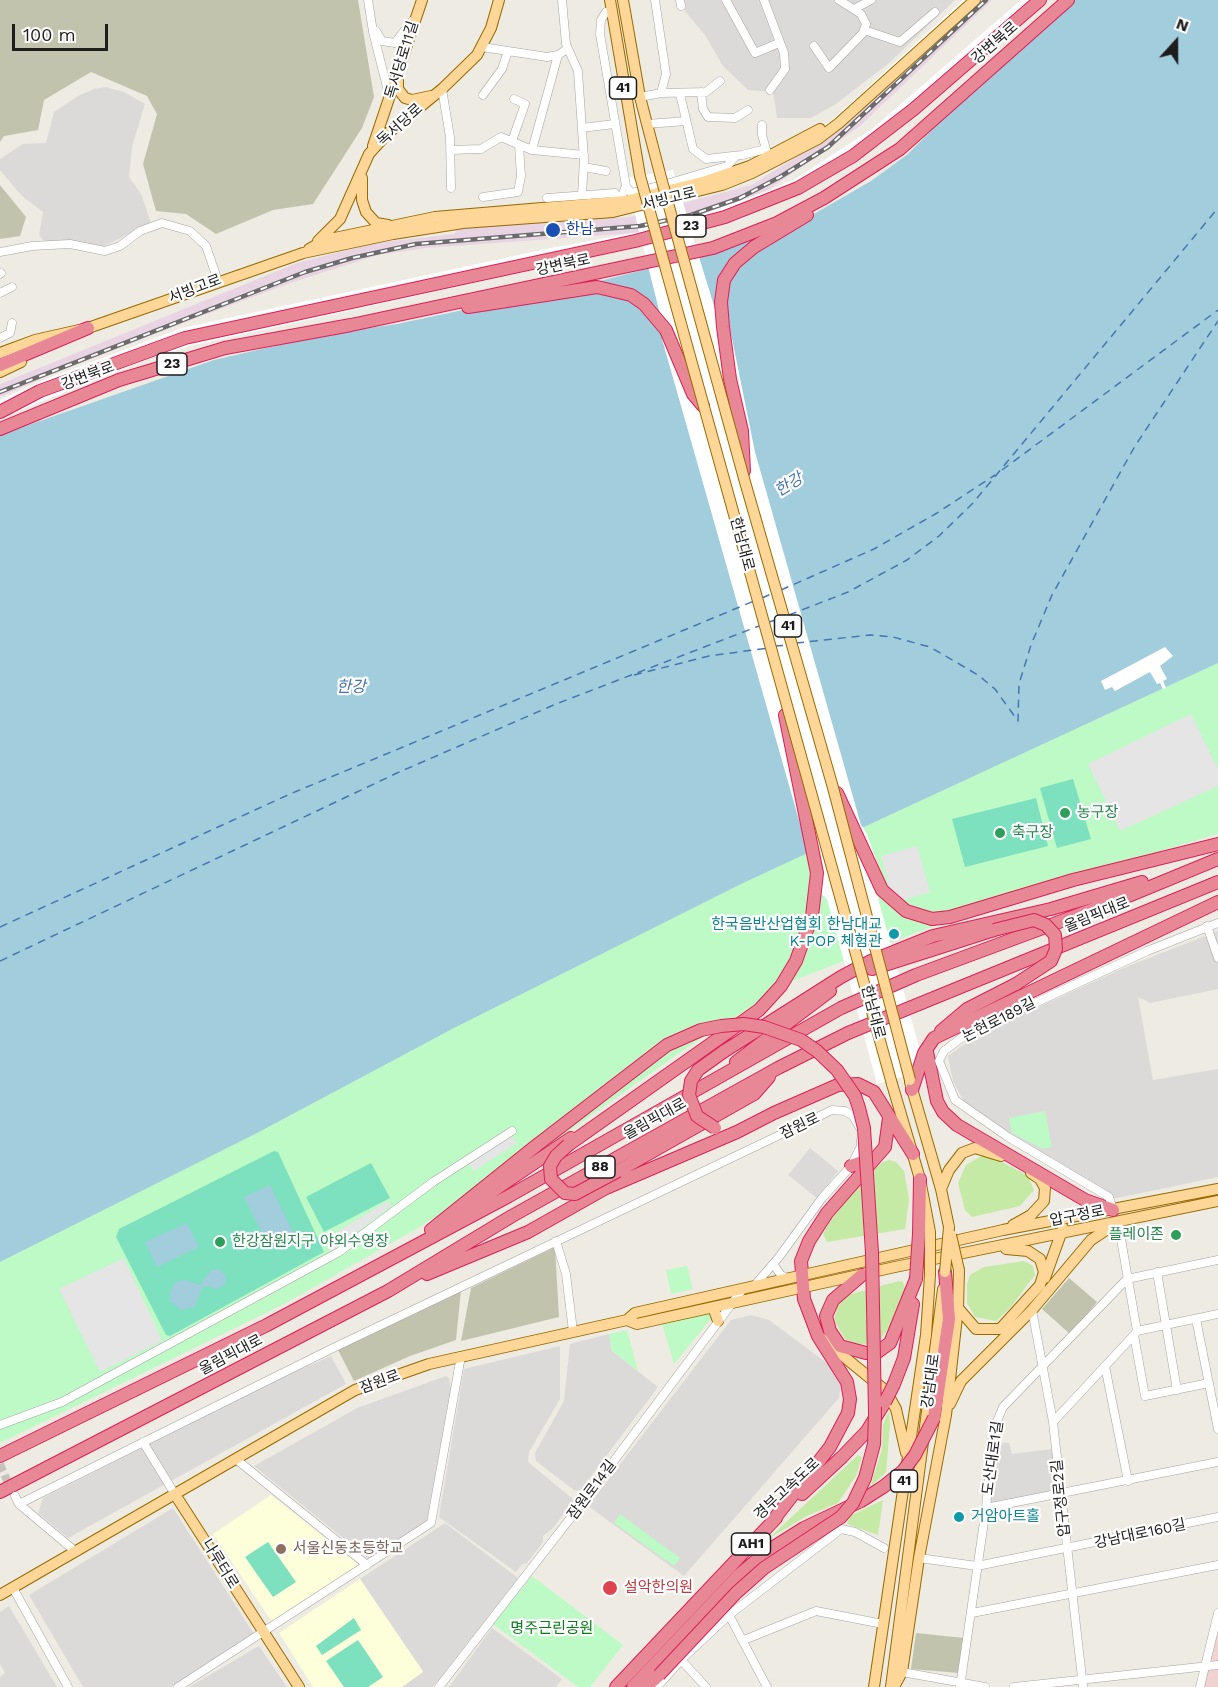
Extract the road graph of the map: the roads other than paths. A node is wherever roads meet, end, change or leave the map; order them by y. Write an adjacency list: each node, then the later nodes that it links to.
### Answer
1 (368, 0): 18 (street)
2 (422, 0): 17 (main road, 독서당로11길)
3 (499, 0): 22 (main road, 독서당로)
4 (562, 0): 23 (street)
5 (623, 0): 35 (main road, 한남대로 / 41)
6 (655, 0): 31 (street)
7 (726, 0): 20 (street)
8 (764, 0): 20 (street)
9 (839, 0): 15 (street)
10 (872, 0): 15 (street)
11 (972, 0): 59 (main road, 서빙고로); 62 (main road, 서빙고로)
12 (1040, 0): 75 (highway, 강변북로 / 23, bridge)
13 (1068, 0): 44 (highway, 강변북로 / 23)
14 (610, 8): 39 (street); 74 (main road, 한남대로 / 41, bridge)
15 (854, 9): 19 (street)
16 (935, 12): 19 (street)
17 (416, 15): 18 (street); 26 (main road, 독서당로11길)
18 (371, 18): 32 (street)
19 (864, 30): 21 (street)
20 (779, 43): 28 (street)
21 (814, 46)
22 (482, 47): 24 (street); 29 (main road, 독서당로)
23 (567, 49): 25 (street); 42 (street)
24 (508, 51): 25 (street); 34 (street)
25 (558, 55): 46 (street)
26 (398, 74): 29 (main road); 32 (main road, 독서당로11길)
27 (720, 81): 30 (street)
28 (770, 90)
29 (438, 92): 32 (main road); 45 (street); 47 (main road, 독서당로)
30 (701, 92): 33 (street); 37 (street)
31 (661, 93): 33 (street); 35 (street)
32 (389, 94): 47 (main road, 독서당로11길)
33 (680, 94): 38 (street)
34 (483, 95)
35 (640, 97): 40 (main road, 한남대로 / 41)
36 (514, 99): 43 (street)
37 (748, 110)
38 (686, 121): 40 (street); 49 (street)
39 (614, 124): 42 (street); 53 (street)
40 (647, 124): 77 (main road, 한남대로 / 41, bridge)
41 (762, 125): 49 (street)
42 (582, 128): 48 (street)
43 (515, 143): 45 (street); 46 (street); 57 (street)
44 (900, 149): 67 (highway, 강변북로 / 23, bridge); 77 (highway, bridge)
45 (451, 150): 54 (street)
46 (532, 150): 48 (street)
47 (369, 154): 52 (main road, 독서당로)
48 (584, 155): 50 (street)
49 (736, 156): 53 (street)
50 (584, 167): 51 (street); 56 (street)
51 (606, 171)
52 (362, 174): 60 (main road); 62 (main road, 독서당로)
53 (626, 186): 59 (street)
54 (451, 188)
55 (615, 193): 56 (street)
56 (582, 195): 58 (street)
57 (483, 197)
58 (547, 198)
59 (571, 207): 60 (main road, 서빙고로)
60 (398, 226): 62 (main road, 서빙고로)
61 (0, 252): 63 (street)
62 (303, 253): 63 (main road, 서빙고로)
63 (218, 280): 68 (main road, 서빙고로)
64 (12, 286): 65 (street)
65 (0, 293)
66 (12, 323): 69 (street)
67 (351, 325): 74 (highway); 76 (highway, 강변북로 / 23)
68 (88, 328): 70 (main road, 서빙고로); 71 (highway); 72 (highway); 73 (main road, 서빙고로)
69 (0, 338)
70 (0, 353)
71 (0, 359)
72 (0, 365)
73 (0, 372)
74 (703, 406): 78 (main road, 한남대로 / 41, bridge)
75 (0, 411)
76 (0, 429)
77 (745, 482): 79 (main road, 한남대로 / 41, bridge)
78 (776, 666): 91 (highway, bridge); 93 (main road, 한남대로 / 41, bridge)
79 (832, 784): 80 (highway, bridge); 94 (main road, 한남대로 / 41, bridge)
80 (1218, 844)
81 (1218, 859): 82 (highway, 올림픽대로 / 88)
82 (1164, 880): 95 (highway, 올림픽대로 / 88); 96 (highway, bridge)
83 (1218, 882): 92 (highway, 올림픽대로 / 88)
84 (1218, 902): 87 (highway)
85 (1218, 923): 86 (street, 논현로189길)
86 (1207, 926): 88 (street, 논현로189길); 89 (street)
87 (1128, 944): 88 (street); 90 (highway)
88 (1158, 947): 106 (street, 논현로189길)
89 (1218, 958)
90 (931, 1040): 94 (highway); 95 (highway, bridge); 106 (highway)
91 (693, 1054): 92 (highway, bridge); 109 (highway)
92 (778, 1068): 128 (highway, 올림픽대로 / 88)
93 (892, 1084): 99 (main road, 강남대로 / 41)
94 (911, 1085): 103 (main road, 강남대로 / 41)
95 (702, 1089): 116 (highway, 올림픽대로 / 88)
96 (774, 1113): 97 (highway); 128 (highway)
97 (889, 1118): 99 (highway); 100 (highway)
98 (512, 1131): 148 (street)
99 (913, 1154): 102 (main road, 강남대로 / 41)
100 (878, 1156): 101 (highway); 126 (highway)
101 (851, 1166): 113 (street, 잠원로); 119 (street, 잠원로)
102 (920, 1179): 123 (highway, AH1, bridge); 153 (main road, 강남대로 / 41, bridge)
103 (941, 1189): 110 (main road, 강남대로 / 41); 111 (main road)
104 (1218, 1189): 106 (main road, 압구정로)
105 (1218, 1202): 108 (main road, 압구정로)
106 (1113, 1210): 107 (main road, 압구정로)
107 (1066, 1219): 111 (main road, 압구정로); 112 (main road)
108 (1118, 1222): 112 (main road, 압구정로); 124 (street); 132 (main road)
109 (441, 1224): 116 (highway); 182 (highway, bridge)
110 (949, 1227): 120 (main road, 강남대로 / 41, bridge); 131 (main road, bridge)
111 (1003, 1230): 114 (main road, 압구정로)
112 (1061, 1233): 115 (main road, 압구정로); 125 (main road)
113 (556, 1241): 138 (street); 150 (street, 잠원로)
114 (937, 1245): 126 (main road, 잠원로)
115 (988, 1249): 117 (main road, 압구정로); 125 (main road)
116 (404, 1251): 151 (highway, 올림픽대로 / 88)
117 (939, 1258): 122 (main road, 잠원로)
118 (1218, 1260): 121 (street)
119 (773, 1264): 126 (street); 127 (street, 잠원로)
120 (945, 1272): 146 (highway, AH1); 195 (main road, 강남대로)
121 (1157, 1272): 124 (street); 137 (street)
122 (862, 1275): 123 (highway); 126 (main road, 잠원로)
123 (916, 1279): 161 (highway, 경부고속도로 / AH1, bridge)
124 (1127, 1279): 139 (street); 142 (street, 도산대로1길)
125 (1044, 1281): 131 (main road)
126 (798, 1282): 127 (main road, 잠원로); 129 (main road, 잠원로); 140 (highway)
127 (747, 1288): 129 (street, 잠원로14길); 135 (main road, 잠원로)
128 (388, 1291): 156 (highway, 올림픽대로 / 88)
129 (732, 1303): 130 (main road, 잠원로); 136 (street, 잠원로14길)
130 (713, 1307): 135 (main road, 잠원로); 136 (main road)
131 (958, 1308): 146 (main road)
132 (1032, 1310): 142 (street, 압구정로2길); 146 (main road)
133 (1218, 1314): 134 (street)
134 (1196, 1318): 137 (street); 144 (street)
135 (627, 1320): 138 (main road, 잠원로)
136 (718, 1321): 188 (street, 잠원로14길)
137 (1166, 1324): 139 (street); 145 (street)
138 (573, 1331): 141 (main road, 잠원로)
139 (1135, 1333): 143 (street); 145 (street)
140 (818, 1336): 153 (main road); 161 (highway)
141 (461, 1356): 152 (main road, 잠원로); 166 (street)
142 (1044, 1364): 147 (street, 압구정로2길); 159 (street, 도산대로1길)
143 (1105, 1366): 147 (street); 155 (street)
144 (1209, 1383): 145 (street); 149 (street)
145 (1177, 1389)
146 (940, 1416): 165 (main road); 190 (highway, AH1, bridge)
147 (1053, 1422): 157 (street, 압구정로2길)
148 (0, 1425)
149 (1218, 1429)
150 (143, 1442): 158 (street); 164 (street, 잠원로)
151 (0, 1456)
152 (237, 1460): 158 (main road, 잠원로); 166 (street)
153 (907, 1461): 175 (main road, 강남대로 / 41)
154 (1218, 1462): 155 (street)
155 (1128, 1480): 157 (street)
156 (0, 1492)
157 (1060, 1494): 159 (street); 163 (street, 압구정로2길)
158 (176, 1496): 164 (main road, 잠원로); 176 (main road, 나루터로)
159 (986, 1508): 168 (street, 도산대로1길)
160 (1218, 1517): 163 (street, 강남대로160길)
161 (771, 1522): 189 (highway, 경부고속도로 / AH1)
162 (884, 1548): 174 (street)
163 (1066, 1549): 168 (street, 강남대로160길); 170 (street, 압구정로2길)
164 (76, 1552): 169 (main road, 잠원로)
165 (919, 1558): 168 (street, 강남대로160길); 181 (main road)
166 (367, 1565): 176 (street)
167 (1218, 1565): 170 (street)
168 (977, 1566): 172 (street, 도산대로1길)
169 (13, 1588): 171 (main road, 잠원로); 185 (street)
170 (1071, 1593): 172 (street); 183 (street, 압구정로2길)
171 (0, 1595)
172 (972, 1613): 184 (street, 도산대로1길)
173 (1218, 1613): 180 (street)
174 (729, 1615): 177 (street); 178 (street)
175 (883, 1623): 177 (street); 194 (main road, 강남대로 / 41)
176 (263, 1633): 186 (street); 187 (main road, 나루터로)
177 (744, 1640): 193 (street)
178 (681, 1660): 182 (street); 192 (street)
179 (1218, 1665): 180 (street)
180 (1205, 1666): 183 (street); 198 (street)
181 (902, 1672): 184 (street); 195 (main road)
182 (658, 1681): 191 (highway)
183 (1083, 1683): 197 (street)
184 (961, 1684): 196 (street)
185 (68, 1687)
186 (178, 1687)
187 (299, 1687)
188 (439, 1687)
189 (616, 1687)
190 (633, 1687)
191 (646, 1687)
192 (706, 1687)
193 (767, 1687)
194 (874, 1687)
195 (893, 1687)
196 (985, 1687)
197 (1014, 1687)
198 (1200, 1687)

